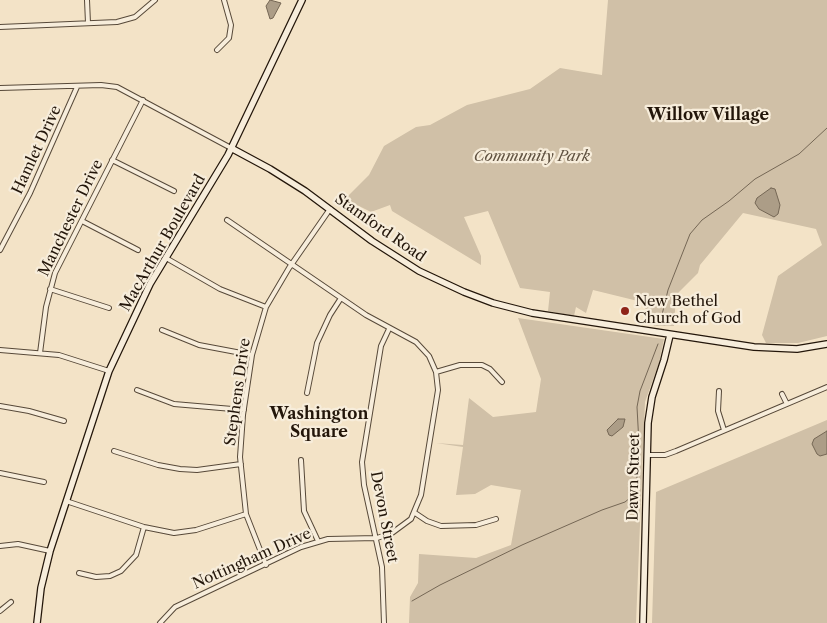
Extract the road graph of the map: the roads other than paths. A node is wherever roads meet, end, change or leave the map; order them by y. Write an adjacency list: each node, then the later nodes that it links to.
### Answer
1 (87, 0): 5 (street)
2 (155, 0): 5 (street)
3 (224, 0): 7 (street)
4 (302, 0): 11 (street, MacArthur Boulevard)
5 (88, 23): 6 (street)
6 (0, 27)
7 (217, 50)
8 (78, 87): 9 (street, Stamford Road); 10 (street, Stamford Road); 17 (street, Hamlet Drive)
9 (0, 88)
10 (143, 100): 11 (street, Stamford Road); 12 (street, Manchester Drive)
11 (231, 148): 14 (street, Stamford Road); 19 (street, MacArthur Boulevard)
12 (112, 160): 13 (street); 16 (street, Manchester Drive)
13 (174, 191)
14 (330, 209): 20 (street, Stephens Drive); 27 (street, Stamford Road)
15 (227, 220): 20 (street, Nottingham Drive)
16 (82, 221): 18 (street); 21 (street, Manchester Drive)
17 (0, 250)
18 (138, 250)
19 (166, 258): 23 (street); 32 (street, MacArthur Boulevard)
20 (292, 263): 22 (street, Nottingham Drive); 23 (street, Stephens Drive)
21 (50, 289): 24 (street); 30 (street, Manchester Drive)
22 (341, 298): 25 (street, Nottingham Drive); 38 (street)
23 (266, 307): 31 (street, Stephens Drive)
24 (109, 308)
25 (389, 329): 33 (street, Nottingham Drive); 56 (street, Devon Street)
26 (162, 330): 31 (street)
27 (670, 335): 28 (street, Stamford Road); 46 (street, Dawn Street)
28 (827, 344)
29 (0, 350): 30 (street)
30 (40, 352): 32 (street)
31 (252, 355): 42 (street, Stephens Drive)
32 (110, 371): 51 (street, MacArthur Boulevard)
33 (436, 372): 34 (street); 52 (street, Nottingham Drive)
34 (502, 382)
35 (827, 387): 40 (street)
36 (137, 390): 42 (street)
37 (719, 391): 44 (street)
38 (308, 393)
39 (782, 394): 40 (street)
40 (786, 404): 44 (street)
41 (0, 406): 43 (street)
42 (244, 410): 48 (street, Stephens Drive)
43 (64, 421)
44 (724, 430): 46 (street)
45 (114, 451): 48 (street)
46 (648, 455): 67 (street, Dawn Street)
47 (301, 460): 57 (street)
48 (241, 464): 53 (street, Stephens Drive)
49 (0, 473): 50 (street)
50 (44, 482)
51 (66, 501): 55 (street); 59 (street, MacArthur Boulevard)
52 (415, 513): 54 (street); 56 (street, Nottingham Drive)
53 (246, 514): 55 (street); 60 (street, Stephens Drive)
54 (496, 519)
55 (144, 527): 61 (street)
56 (377, 538): 57 (street, Nottingham Drive); 66 (street, Devon Street)
57 (318, 541): 60 (street, Nottingham Drive)
58 (0, 546): 59 (street)
59 (50, 551): 64 (street, MacArthur Boulevard)
60 (266, 565): 65 (street, Nottingham Drive)
61 (79, 573)
62 (11, 602): 63 (street)
63 (0, 611)
64 (37, 623)
65 (160, 623)
66 (384, 623)
67 (643, 623)

